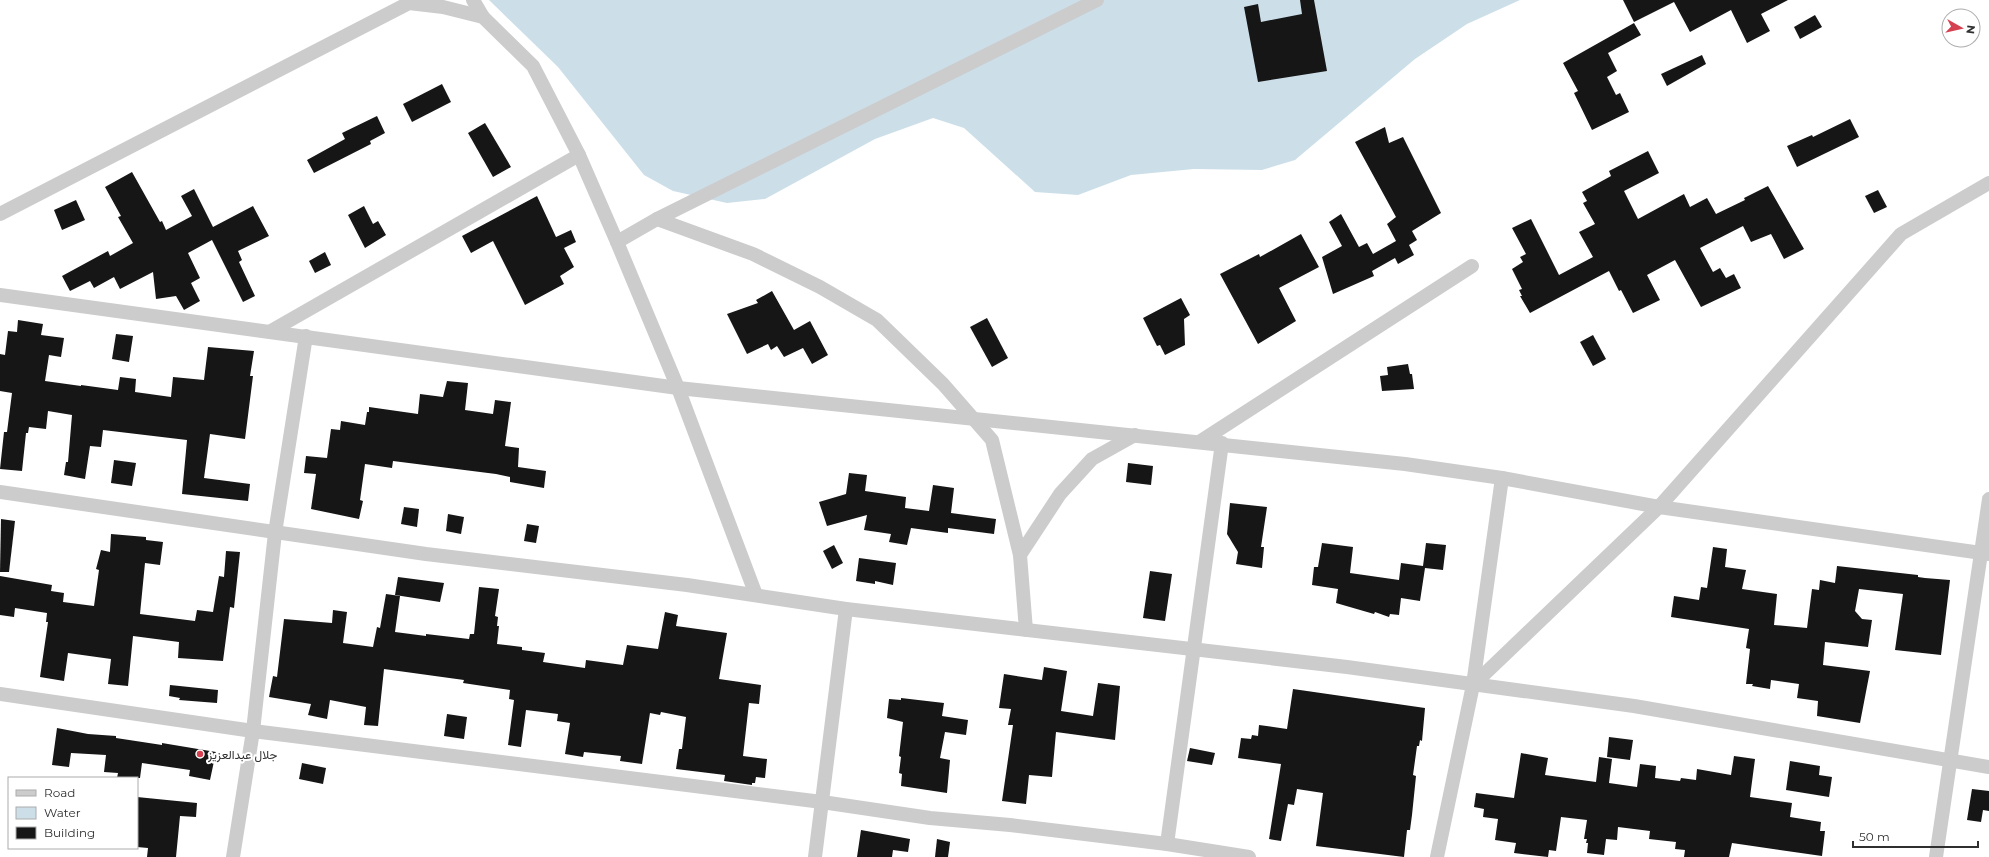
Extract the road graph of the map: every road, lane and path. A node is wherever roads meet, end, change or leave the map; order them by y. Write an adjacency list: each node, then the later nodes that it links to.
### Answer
1 (473, 0): 4 (street)
2 (1097, 0): 8 (street)
3 (403, 1): 4 (street); 7 (street)
4 (483, 17): 5 (street)
5 (579, 155): 9 (street); 12 (street)
6 (1989, 183): 22 (street)
7 (0, 214)
8 (657, 219): 9 (street); 15 (street)
9 (617, 242): 14 (street)
10 (1472, 266): 17 (street)
11 (0, 295): 12 (street)
12 (271, 331): 13 (street)
13 (306, 336): 14 (street); 23 (street)
14 (678, 388): 15 (street); 26 (street)
15 (973, 418): 16 (street); 25 (street)
16 (1135, 435): 17 (street); 25 (street)
17 (1201, 441): 18 (street)
18 (1222, 443): 19 (street); 29 (street)
19 (1502, 478): 22 (street); 30 (street)
20 (0, 492): 23 (street)
21 (1989, 499): 24 (street)
22 (1659, 507): 24 (street); 30 (street)
23 (275, 533): 26 (street); 32 (street)
24 (1985, 554): 33 (street)
25 (1020, 555): 28 (street)
26 (756, 595): 27 (street)
27 (846, 609): 28 (street); 35 (street)
28 (1026, 630): 29 (street)
29 (1194, 650): 30 (street); 36 (street)
30 (1473, 685): 33 (street); 40 (street)
31 (0, 694): 32 (street)
32 (252, 731): 35 (street); 37 (street)
33 (1951, 762): 34 (street); 41 (street)
34 (1989, 767)
35 (822, 802): 36 (street); 38 (street)
36 (1167, 844): 39 (street)
37 (233, 857)
38 (815, 857)
39 (1249, 857)
40 (1437, 857)
41 (1936, 857)

